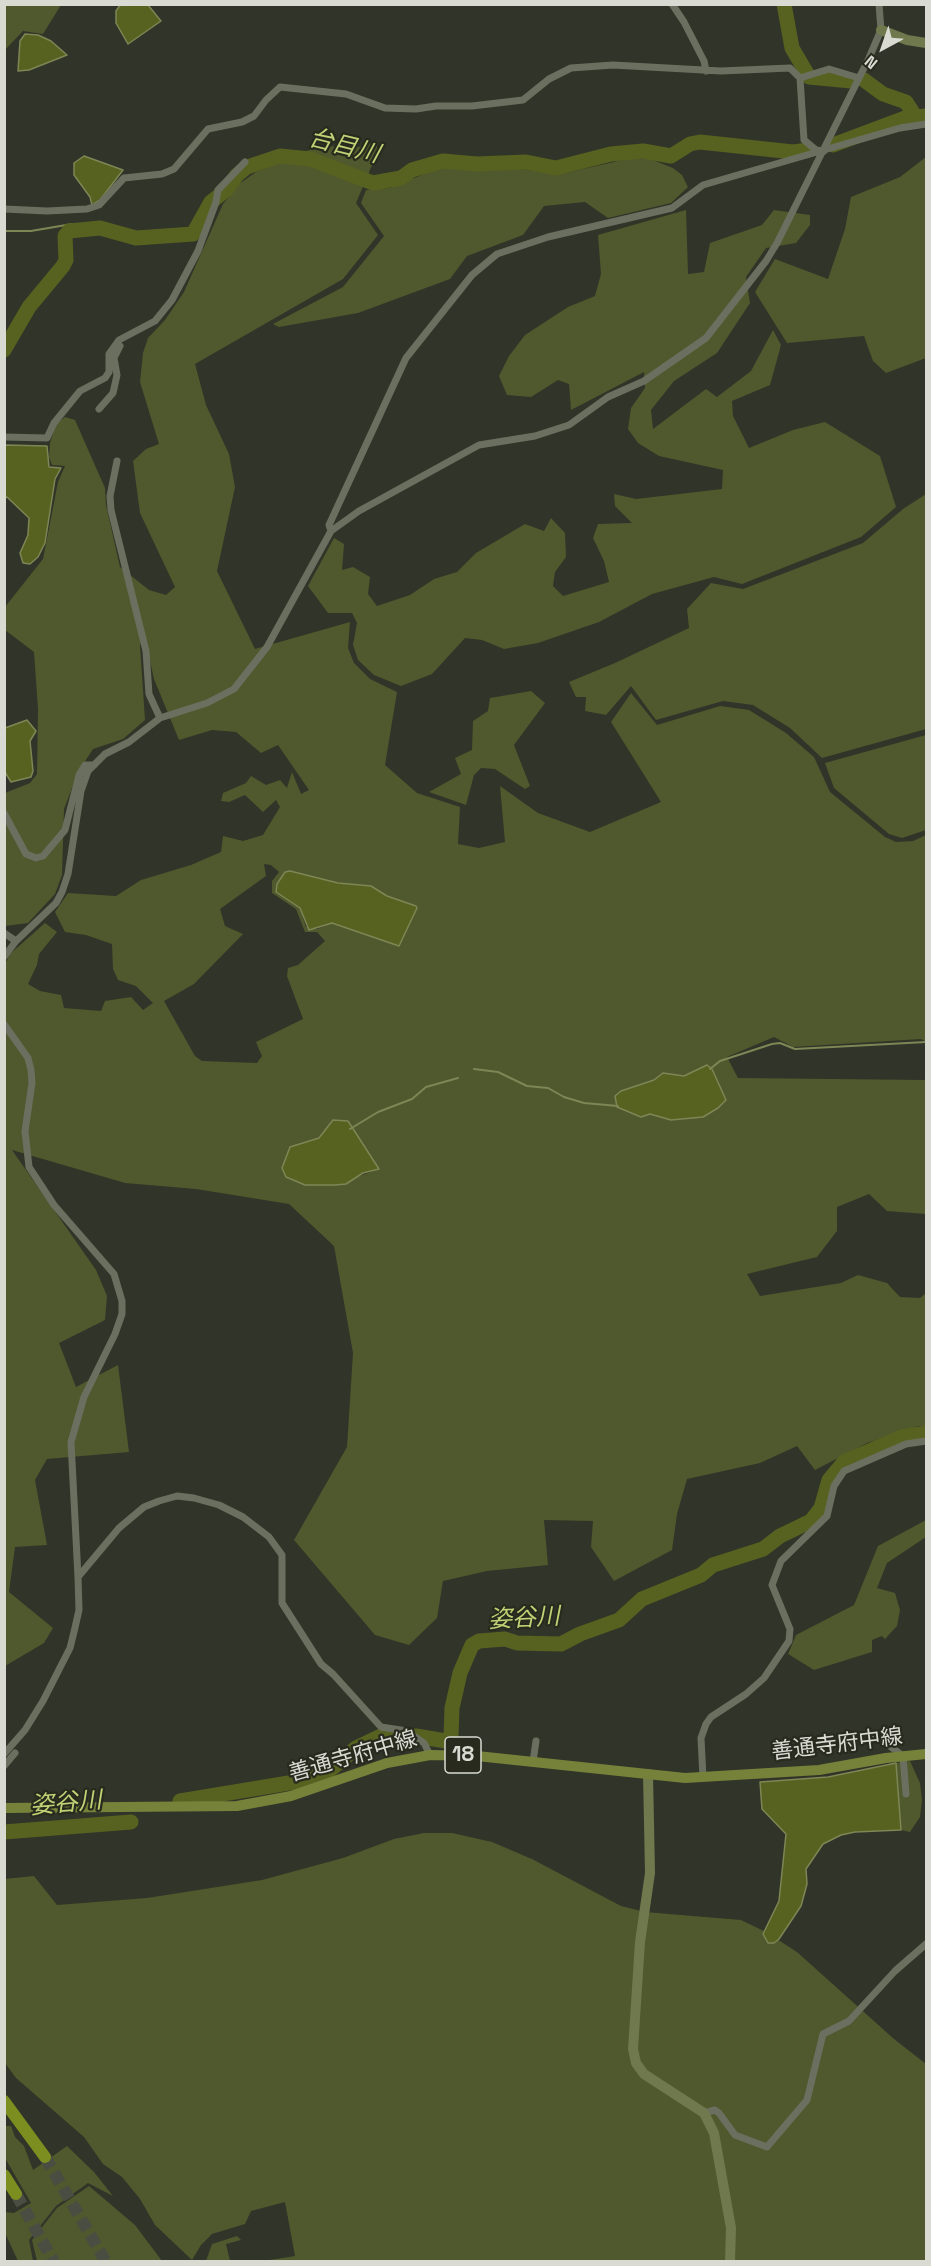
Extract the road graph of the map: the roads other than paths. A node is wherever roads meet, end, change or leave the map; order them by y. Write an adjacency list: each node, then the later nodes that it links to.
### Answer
1 (672, 4): 5 (street)
2 (879, 4): 3 (street)
3 (880, 30): 4 (street); 7 (street)
4 (927, 43)
5 (706, 71): 6 (street); 11 (street)
6 (804, 76): 7 (street); 9 (street)
7 (859, 78): 9 (street)
8 (927, 124): 9 (street)
9 (824, 151): 16 (street); 16 (street)
10 (245, 162): 12 (street)
11 (4, 209)
12 (129, 334): 13 (street); 14 (street)
13 (99, 409)
14 (4, 437)
15 (117, 461): 17 (street)
16 (331, 531): 17 (street)
17 (160, 718): 18 (street)
18 (94, 765): 19 (street); 21 (street)
19 (4, 813)
20 (4, 933): 21 (street)
21 (16, 940): 22 (street)
22 (4, 957)
23 (4, 1024): 25 (street)
24 (927, 1442): 36 (street)
25 (78, 1577): 29 (street); 31 (street)
26 (875, 1735): 32 (street)
27 (536, 1741): 33 (street)
28 (15, 1753): 34 (street)
29 (4, 1754)
30 (927, 1754): 32 (main road, 善通寺府中線 / 18)
31 (430, 1755): 33 (main road, 善通寺府中線 / 18); 38 (main road, 善通寺府中線 / 18)
32 (903, 1756): 36 (main road, 善通寺府中線 / 18); 37 (street)
33 (534, 1762): 35 (main road, 善通寺府中線 / 18)
34 (4, 1766)
35 (648, 1774): 36 (main road, 善通寺府中線 / 18); 41 (street)
36 (703, 1778)
37 (906, 1794)
38 (4, 1808)
39 (927, 1944): 41 (street)
40 (4, 2101): 42 (highway)
41 (704, 2114): 45 (street)
42 (45, 2157)
43 (4, 2175): 44 (highway)
44 (16, 2194)
45 (730, 2262)

